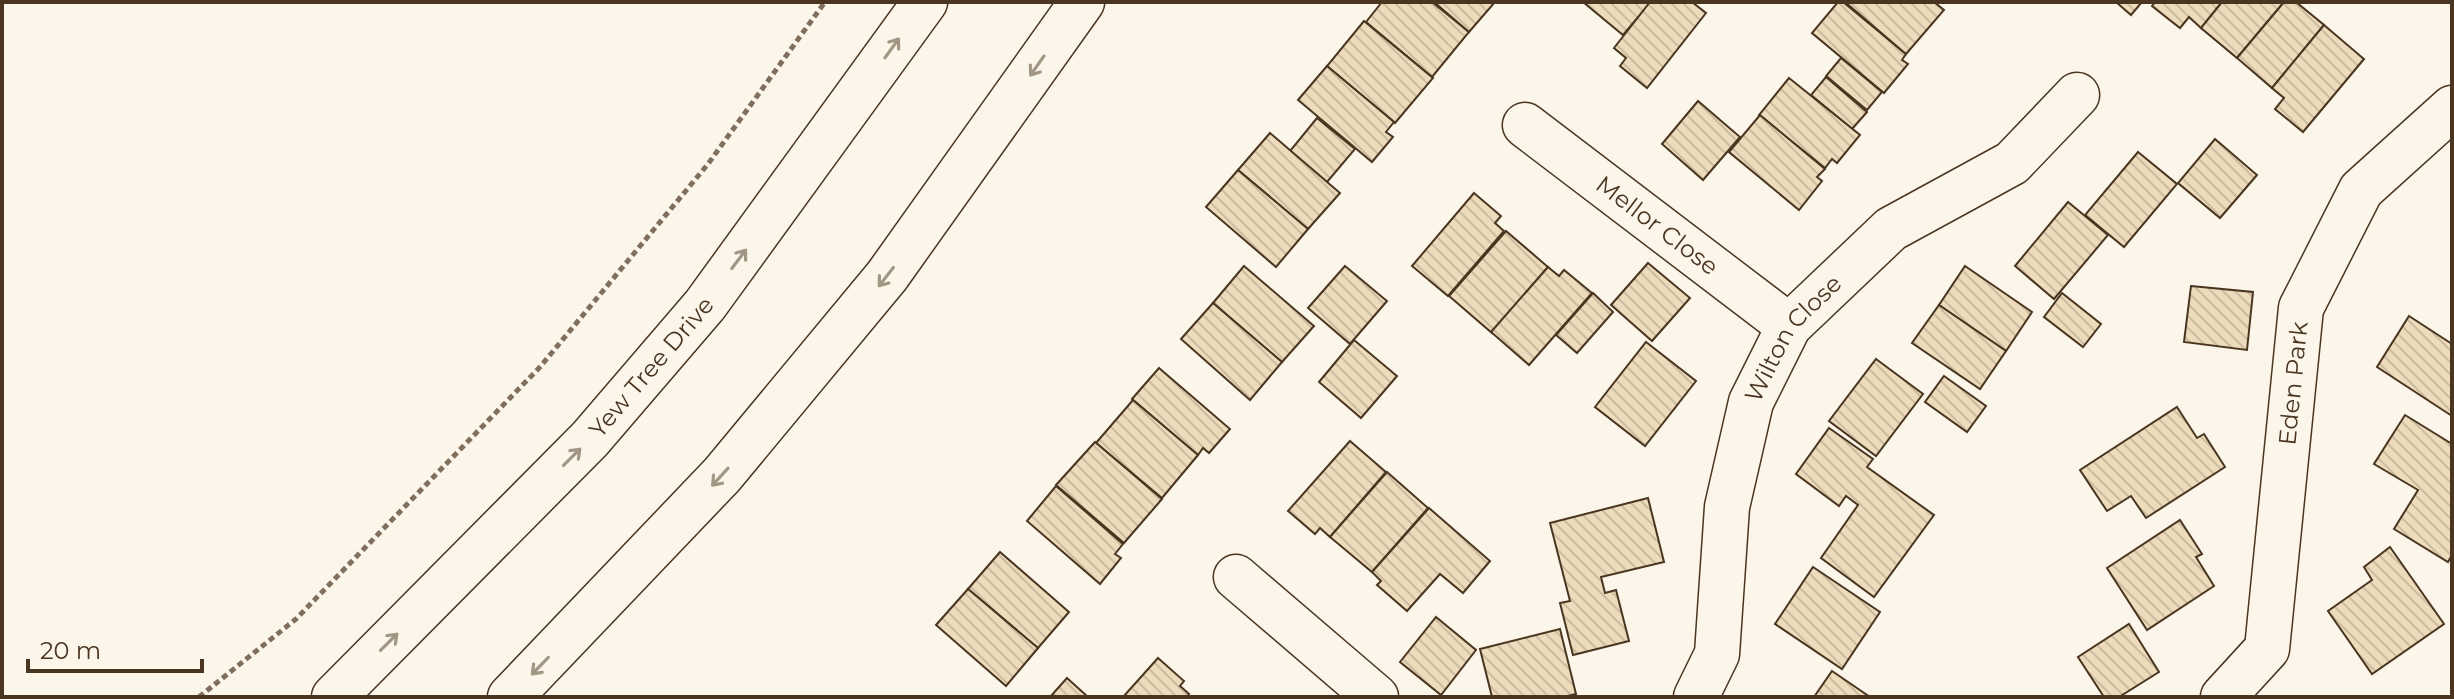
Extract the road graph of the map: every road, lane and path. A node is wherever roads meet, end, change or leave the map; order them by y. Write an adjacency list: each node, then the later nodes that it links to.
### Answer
1 (825, 2): 9 (path)
2 (925, 2): 10 (main road, Yew Tree Drive, one-way to 2)
3 (1082, 2): 11 (main road, one-way to 11)
4 (2077, 95): 7 (main road, Wilton Close)
5 (2452, 108): 14 (main road, Eden Park)
6 (1525, 125): 7 (main road, Mellor Close)
7 (1789, 326): 13 (main road, Wilton Close)
8 (1236, 577): 12 (main road)
9 (199, 697)
10 (334, 697)
11 (510, 697)
12 (1376, 697)
13 (1696, 697)
14 (2223, 697)

